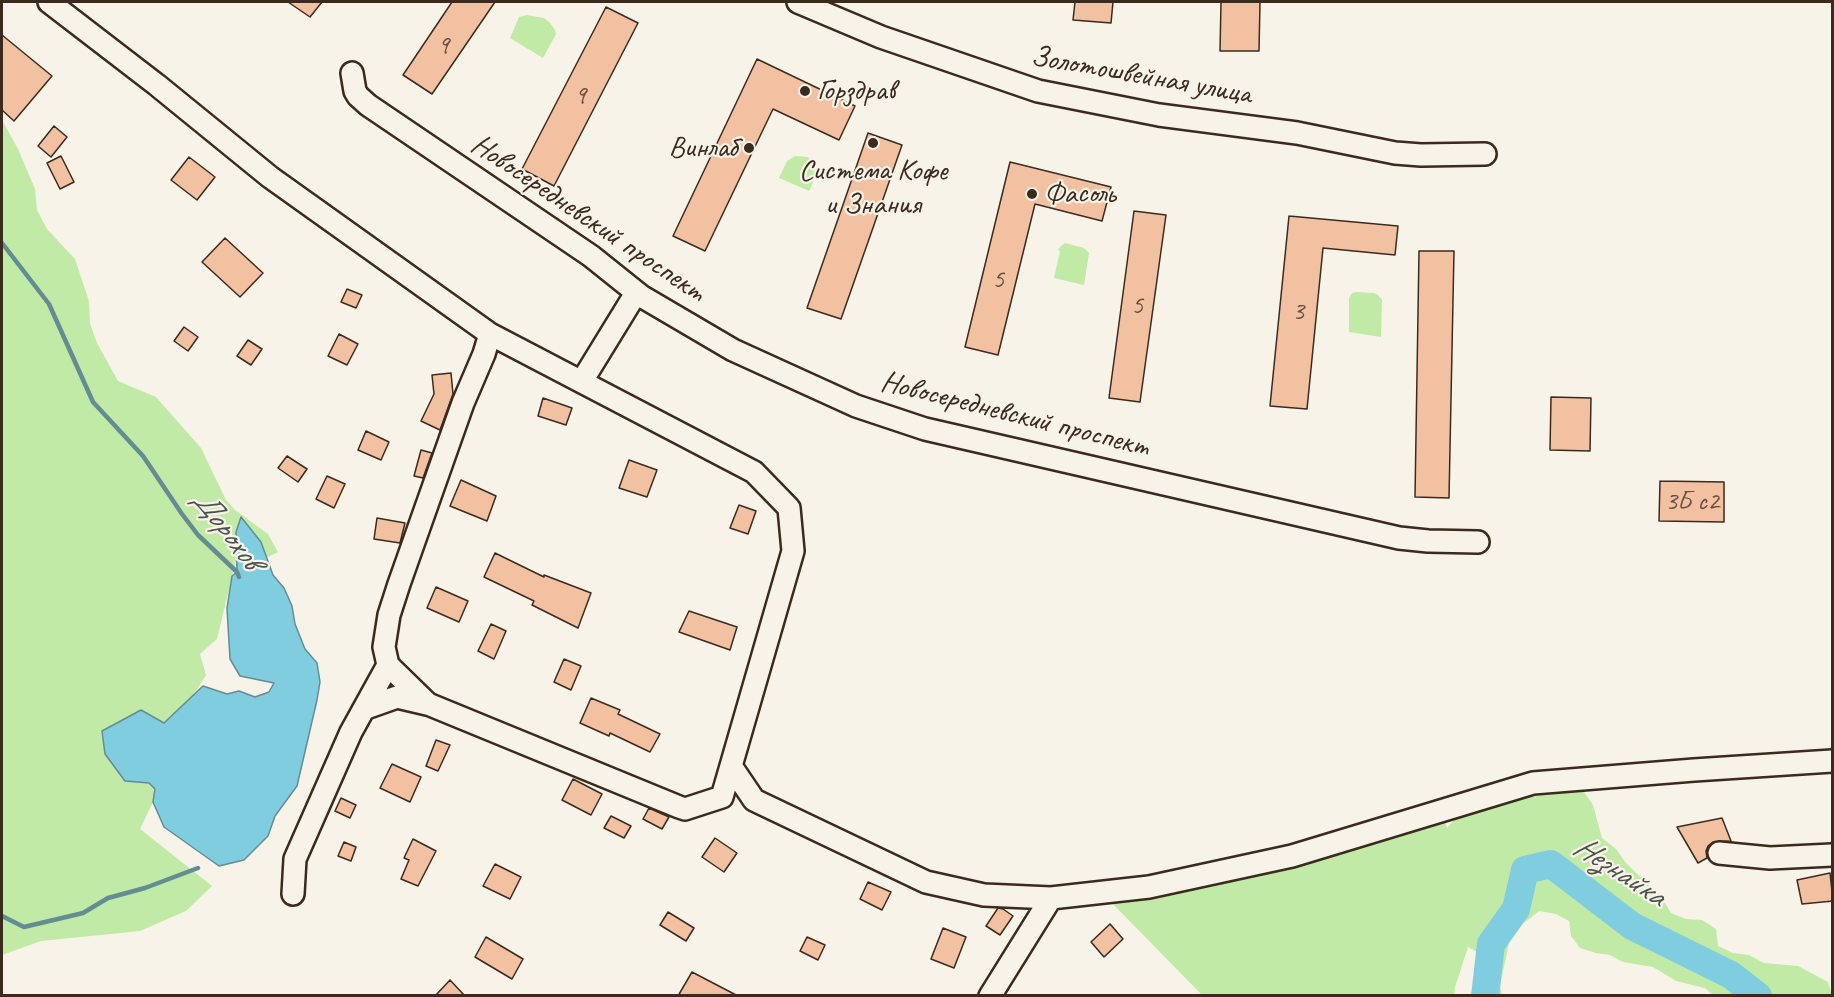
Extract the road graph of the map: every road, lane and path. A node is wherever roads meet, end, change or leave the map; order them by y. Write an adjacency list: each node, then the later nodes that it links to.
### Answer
1 (49, 2): 6 (street)
2 (798, 2): 4 (street, Золотошвейная улица)
3 (352, 73): 5 (street, Новосередневский проспект)
4 (1485, 154)
5 (636, 293): 7 (street); 8 (street, Новосередневский проспект)
6 (490, 333): 7 (street); 9 (street)
7 (582, 381): 13 (street)
8 (1478, 542)
9 (388, 665): 10 (street); 11 (street)
10 (428, 704): 11 (street); 13 (street)
11 (366, 708): 16 (street)
12 (1833, 761): 17 (street)
13 (731, 766): 17 (street)
14 (1719, 853): 15 (street)
15 (1833, 855)
16 (293, 894)
17 (1051, 898): 18 (street)
18 (990, 996)

